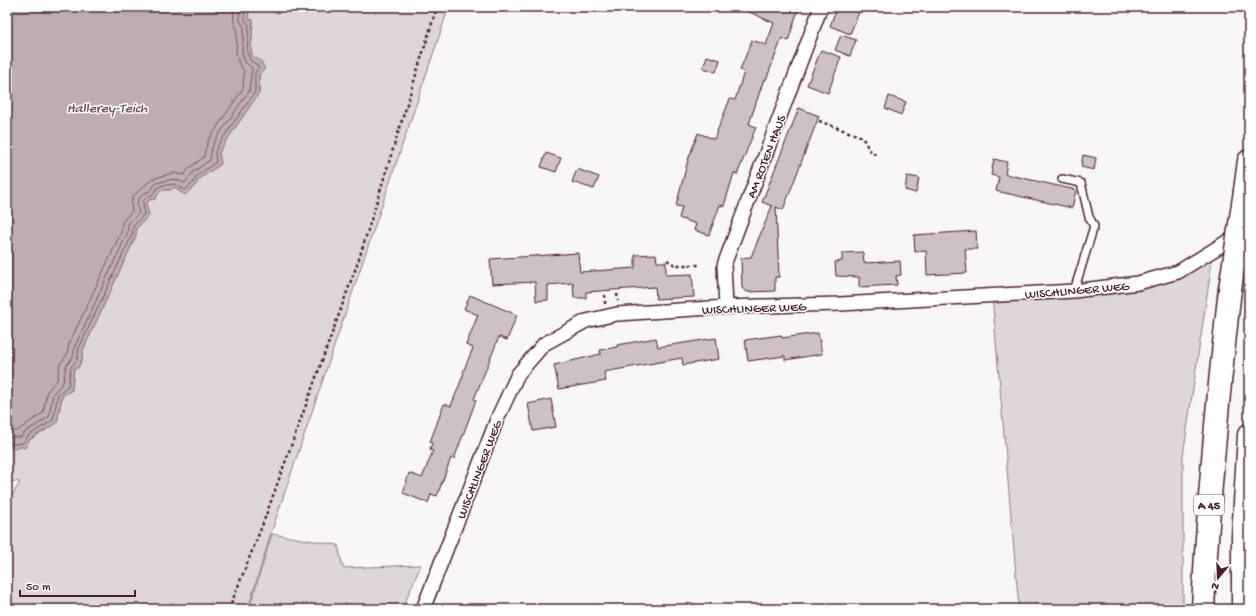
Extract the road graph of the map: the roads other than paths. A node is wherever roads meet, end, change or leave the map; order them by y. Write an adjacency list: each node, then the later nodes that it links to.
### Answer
1 (821, 7): 6 (street, AM ROTEN HAUS)
2 (1249, 161): 9 (highway, A 45, bridge)
3 (1062, 179): 5 (lane)
4 (1249, 228): 5 (street, WISCHLINGER WEG)
5 (1074, 291): 6 (street, WISCHLINGER WEG)
6 (726, 307): 8 (street, WISCHLINGER WEG)
7 (1249, 435): 10 (highway)
8 (423, 609)
9 (1203, 609)
10 (1243, 609)

